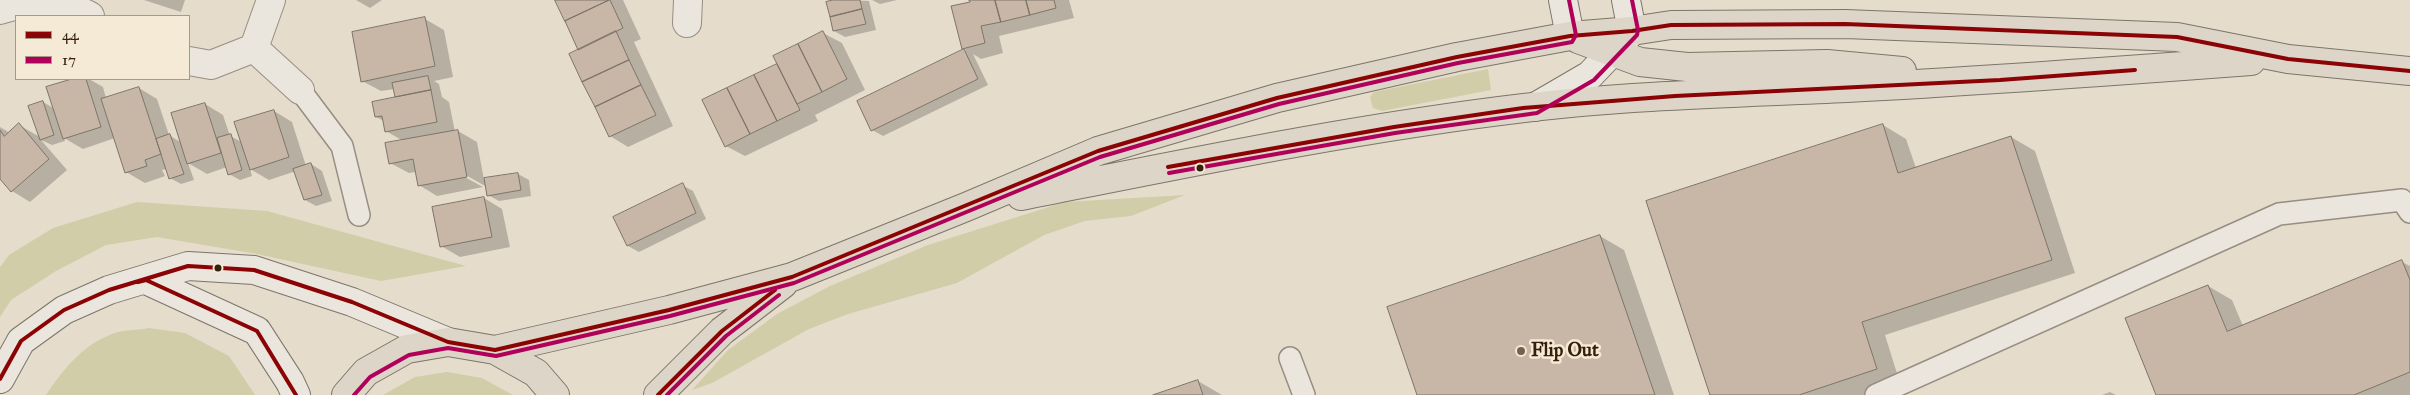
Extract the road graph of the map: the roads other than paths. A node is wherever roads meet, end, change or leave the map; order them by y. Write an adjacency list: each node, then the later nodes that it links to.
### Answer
1 (37, 0): 5 (street); 6 (street)
2 (271, 0): 9 (street)
3 (1563, 0): 8 (street)
4 (1626, 0): 7 (street)
5 (0, 10)
6 (88, 15)
7 (1632, 31): 8 (main road); 10 (street); 11 (main road)
8 (1570, 36): 10 (main road); 17 (main road)
9 (254, 48): 12 (street); 15 (street)
10 (1613, 51): 14 (main road); 16 (street)
11 (2288, 58): 13 (main road); 14 (main road)
12 (190, 61)
13 (2410, 71)
14 (2000, 80): 16 (main road)
15 (300, 90): 19 (lane)
16 (1535, 106): 17 (main road)
17 (966, 207): 20 (main road)
18 (2410, 212): 31 (lane)
19 (359, 215)
20 (792, 277): 23 (main road); 29 (main road)
21 (146, 280): 22 (street); 25 (street); 26 (street)
22 (448, 342): 23 (main road); 27 (main road)
23 (495, 350): 28 (main road)
24 (1290, 358): 30 (lane)
25 (0, 379)
26 (296, 395)
27 (346, 395)
28 (555, 395)
29 (658, 395)
30 (1304, 395)
31 (1876, 395)

